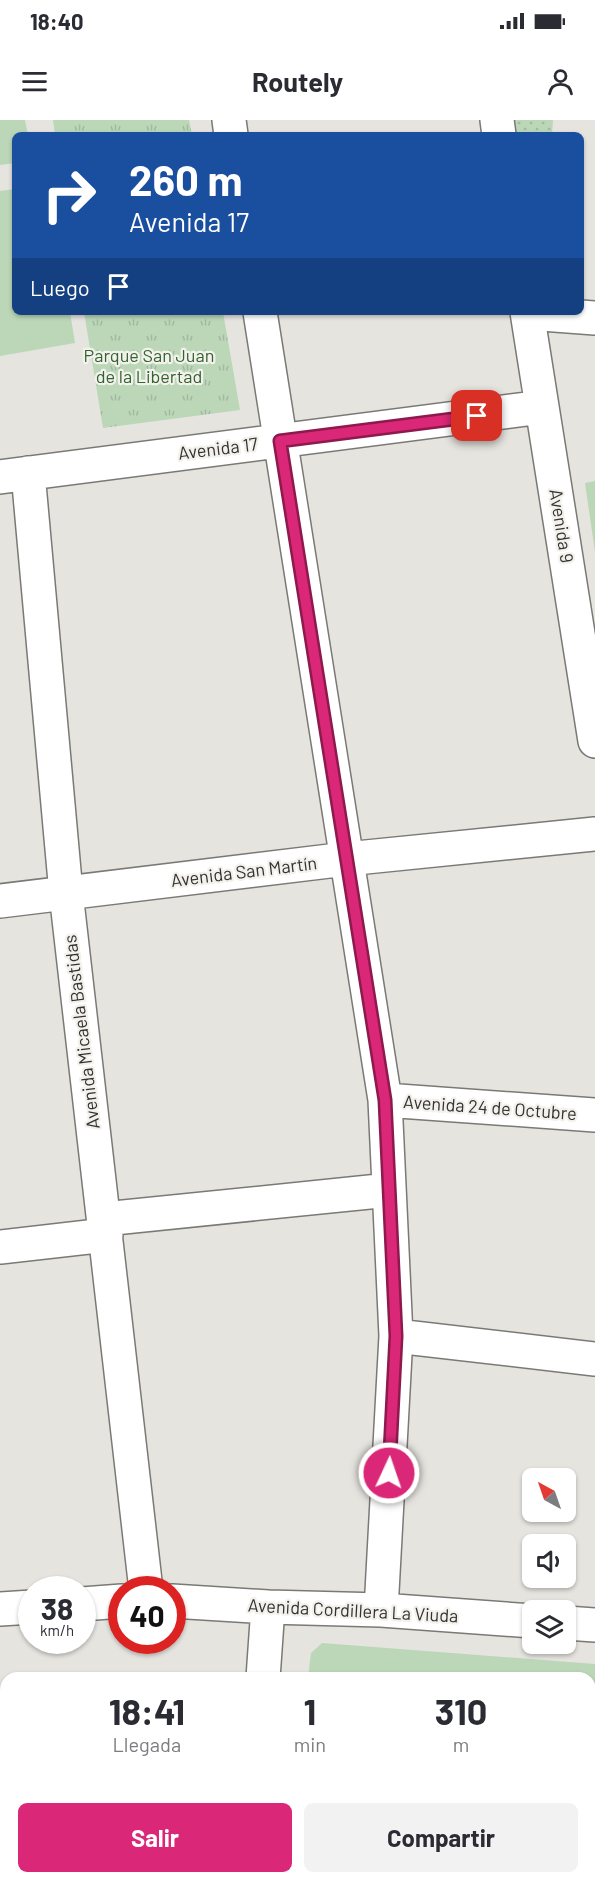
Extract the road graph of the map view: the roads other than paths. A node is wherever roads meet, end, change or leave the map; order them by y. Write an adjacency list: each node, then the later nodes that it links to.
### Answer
1 (260, 315): 6 (street)
2 (527, 315): 5 (street, Avenida 9)
3 (561, 315): 4 (street)
4 (595, 318)
5 (542, 407): 6 (street, Avenida 17); 8 (street, Avenida 9)
6 (280, 441): 7 (street, Avenida 17); 11 (street)
7 (14, 475): 12 (street, Avenida Micaela Bastidas)
8 (583, 594): 9 (street, Avenida 9)
9 (595, 741)
10 (595, 834): 11 (street, Avenida San Martín)
11 (346, 859): 12 (street, Avenida San Martín); 14 (street)
12 (66, 893): 13 (street, Avenida San Martín); 17 (street, Avenida Micaela Bastidas)
13 (0, 901)
14 (385, 1100): 15 (street, Avenida 24 de Octubre); 16 (street)
15 (595, 1115)
16 (389, 1190): 17 (street); 19 (street)
17 (105, 1227): 18 (street); 21 (street, Avenida Micaela Bastidas)
18 (0, 1247)
19 (396, 1336): 20 (street); 26 (street)
20 (595, 1359)
21 (144, 1576)
22 (186, 1602): 23 (street, Avenida Cordillera La Viuda)
23 (268, 1607): 26 (street, Avenida Cordillera La Viuda); 30 (street)
24 (18, 1608): 25 (street)
25 (0, 1609)
26 (381, 1610): 27 (street, Avenida Cordillera La Viuda)
27 (522, 1620)
28 (576, 1624): 29 (street)
29 (595, 1625)
30 (263, 1672)

